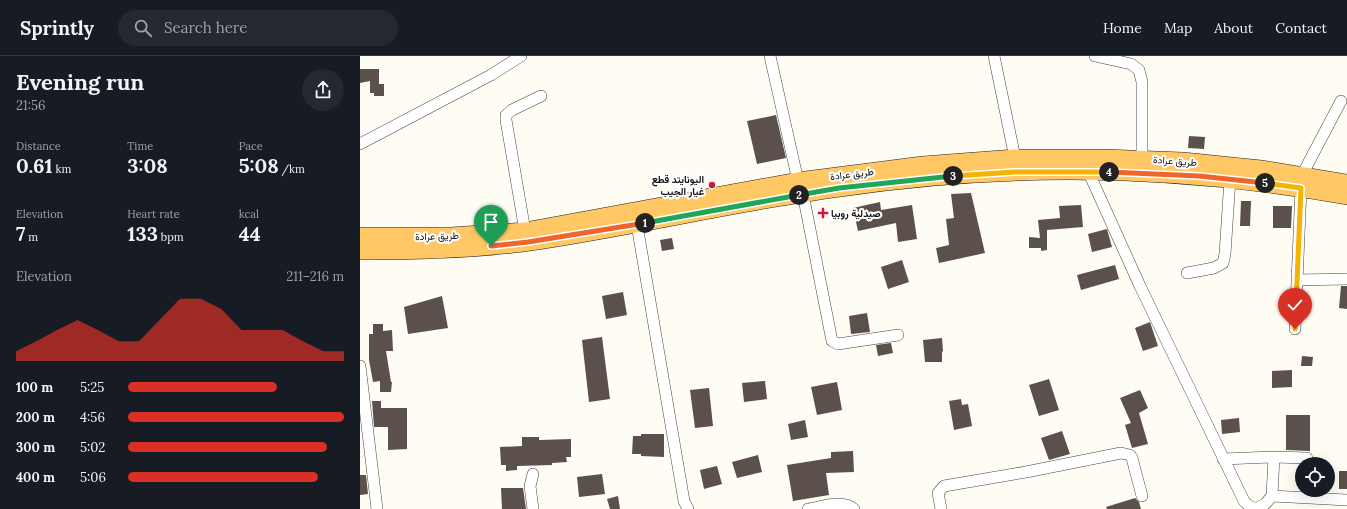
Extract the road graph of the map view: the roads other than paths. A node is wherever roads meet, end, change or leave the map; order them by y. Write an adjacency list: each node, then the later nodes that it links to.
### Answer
1 (521, 56): 7 (street)
2 (770, 56): 14 (street)
3 (994, 56): 8 (street)
4 (1095, 56): 9 (street)
5 (542, 96): 17 (street)
6 (1341, 101): 12 (street)
7 (360, 144)
8 (1015, 158): 9 (main road, طريق عرادة); 14 (main road, طريق عرادة)
9 (1142, 159): 12 (main road, طريق عرادة)
10 (1088, 171): 11 (main road, طريق عرادة); 14 (main road, طريق عرادة); 28 (street)
11 (1230, 179): 12 (main road, طريق عرادة); 20 (street)
12 (1302, 182): 13 (main road, طريق عرادة); 15 (main road, طريق عرادة); 22 (street)
13 (1347, 183)
14 (800, 188): 16 (main road, طريق عرادة); 24 (street)
15 (1347, 196)
16 (635, 218): 17 (main road, طريق عرادة); 19 (main road, طريق عرادة); 35 (street)
17 (525, 231): 18 (main road, طريق عرادة)
18 (360, 236)
19 (360, 251)
20 (1187, 273)
21 (1347, 279): 22 (street)
22 (1297, 280): 23 (street)
23 (1295, 329)
24 (898, 335)
25 (360, 366): 33 (street)
26 (1274, 457): 27 (street); 28 (street); 31 (street)
27 (1295, 458)
28 (1223, 459): 39 (street)
29 (533, 474): 34 (street)
30 (1142, 496): 38 (street)
31 (1272, 496): 32 (street); 39 (street)
32 (1347, 500)
33 (377, 509)
34 (533, 509)
35 (688, 509)
36 (808, 509): 37 (street)
37 (854, 509)
38 (941, 509)
39 (1257, 509)

